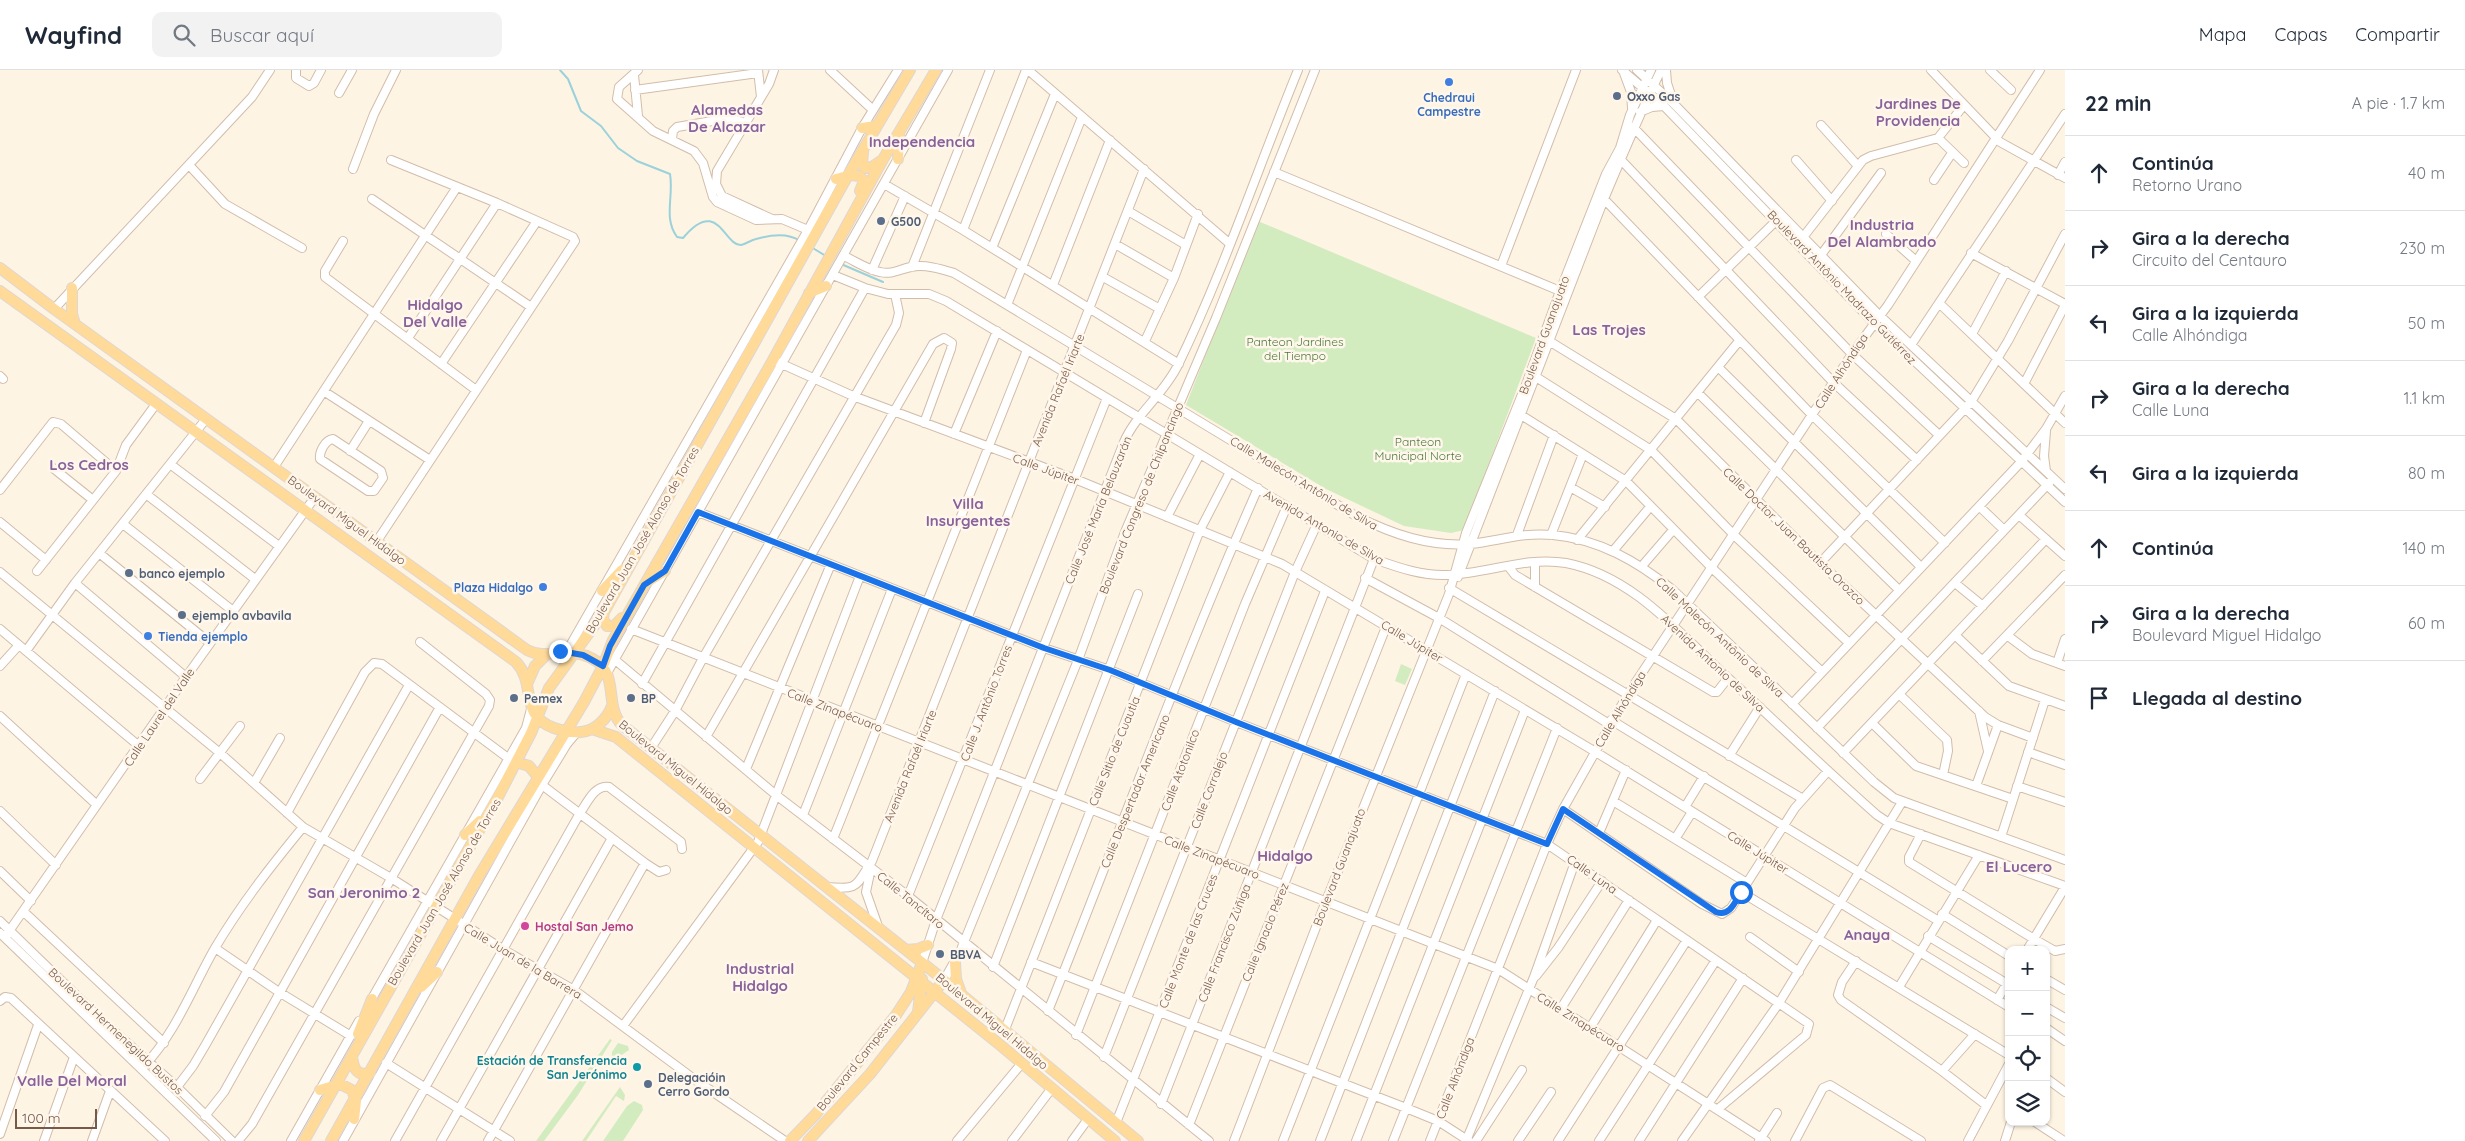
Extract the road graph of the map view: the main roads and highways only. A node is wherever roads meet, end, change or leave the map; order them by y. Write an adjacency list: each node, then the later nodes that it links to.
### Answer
1 (936, 70): 5 (main road, Boulevard Juan José Alonso de Torres)
2 (909, 71): 3 (main road, Boulevard Juan José Alonso de Torres)
3 (876, 126): 4 (main road); 6 (main road, Boulevard Juan José Alonso de Torres)
4 (862, 128)
5 (899, 132): 7 (main road); 8 (main road, Boulevard Juan José Alonso de Torres)
6 (867, 142): 8 (main road); 9 (main road, Boulevard Juan José Alonso de Torres)
7 (898, 159)
8 (882, 161): 12 (main road, Boulevard Juan José Alonso de Torres)
9 (846, 177): 10 (main road); 12 (main road); 13 (main road, Boulevard Juan José Alonso de Torres)
10 (836, 179)
11 (827, 195): 13 (main road)
12 (852, 215): 18 (main road, Boulevard Juan José Alonso de Torres)
13 (824, 219): 20 (main road, Boulevard Juan José Alonso de Torres)
14 (0, 268): 19 (main road, Boulevard Miguel Hidalgo)
15 (826, 286): 18 (main road)
16 (72, 288): 19 (main road)
17 (0, 291): 29 (main road, Boulevard Miguel Hidalgo)
18 (809, 293): 22 (main road, Boulevard Juan José Alonso de Torres)
19 (75, 324): 27 (main road, Boulevard Miguel Hidalgo)
20 (635, 554): 23 (main road); 24 (main road, Boulevard Juan José Alonso de Torres)
21 (665, 571): 22 (main road)
22 (644, 585): 25 (main road, Boulevard Juan José Alonso de Torres)
23 (602, 592)
24 (604, 612): 25 (main road); 26 (main road, Boulevard Juan José Alonso de Torres)
25 (628, 612): 28 (main road, Boulevard Juan José Alonso de Torres)
26 (571, 652): 27 (main road); 28 (main road); 31 (main road, Boulevard Juan José Alonso de Torres)
27 (546, 655): 29 (main road)
28 (605, 670): 30 (main road, Boulevard Miguel Hidalgo); 33 (main road, Boulevard Juan José Alonso de Torres)
29 (527, 684): 31 (main road, Boulevard Miguel Hidalgo)
30 (612, 706): 32 (main road); 40 (main road, Boulevard Miguel Hidalgo)
31 (537, 718): 33 (main road, Boulevard Miguel Hidalgo); 35 (main road, Boulevard Juan José Alonso de Torres)
32 (592, 729): 33 (main road, Boulevard Miguel Hidalgo); 44 (main road, Boulevard Miguel Hidalgo)
33 (565, 732): 36 (main road, Boulevard Juan José Alonso de Torres)
34 (558, 758): 36 (main road)
35 (512, 760): 36 (main road); 37 (main road, Boulevard Juan José Alonso de Torres)
36 (540, 781): 47 (main road, Boulevard Juan José Alonso de Torres)
37 (489, 811): 38 (main road); 53 (main road, Boulevard Juan José Alonso de Torres)
38 (465, 835)
39 (928, 945): 40 (main road)
40 (906, 950): 42 (main road, Boulevard Miguel Hidalgo)
41 (955, 962): 48 (main road)
42 (922, 963): 44 (main road); 45 (main road, Boulevard Miguel Hidalgo)
43 (437, 972): 47 (main road)
44 (919, 980): 46 (main road, Boulevard Miguel Hidalgo); 51 (main road); 61 (main road, Boulevard Campestre)
45 (944, 980): 46 (main road, Boulevard Campestre); 48 (main road, Boulevard Miguel Hidalgo)
46 (934, 993): 51 (main road, Boulevard Campestre); 63 (main road, Boulevard Miguel Hidalgo)
47 (413, 994): 50 (main road, Boulevard Juan José Alonso de Torres)
48 (962, 996): 64 (main road, Boulevard Miguel Hidalgo)
49 (372, 999): 53 (main road)
50 (408, 1004): 52 (main road); 54 (main road, Boulevard Juan José Alonso de Torres)
51 (917, 1014): 62 (main road, Boulevard Campestre)
52 (406, 1026)
53 (352, 1056): 54 (main road); 55 (main road, Boulevard Juan José Alonso de Torres)
54 (370, 1073): 57 (main road, Boulevard Juan José Alonso de Torres)
55 (335, 1085): 56 (main road); 57 (main road); 59 (main road, Boulevard Juan José Alonso de Torres)
56 (320, 1090)
57 (356, 1097): 58 (main road); 60 (main road, Boulevard Juan José Alonso de Torres)
58 (354, 1119)
59 (304, 1141)
60 (330, 1141)
61 (790, 1141)
62 (808, 1141)
63 (1115, 1141)
64 (1138, 1141)

